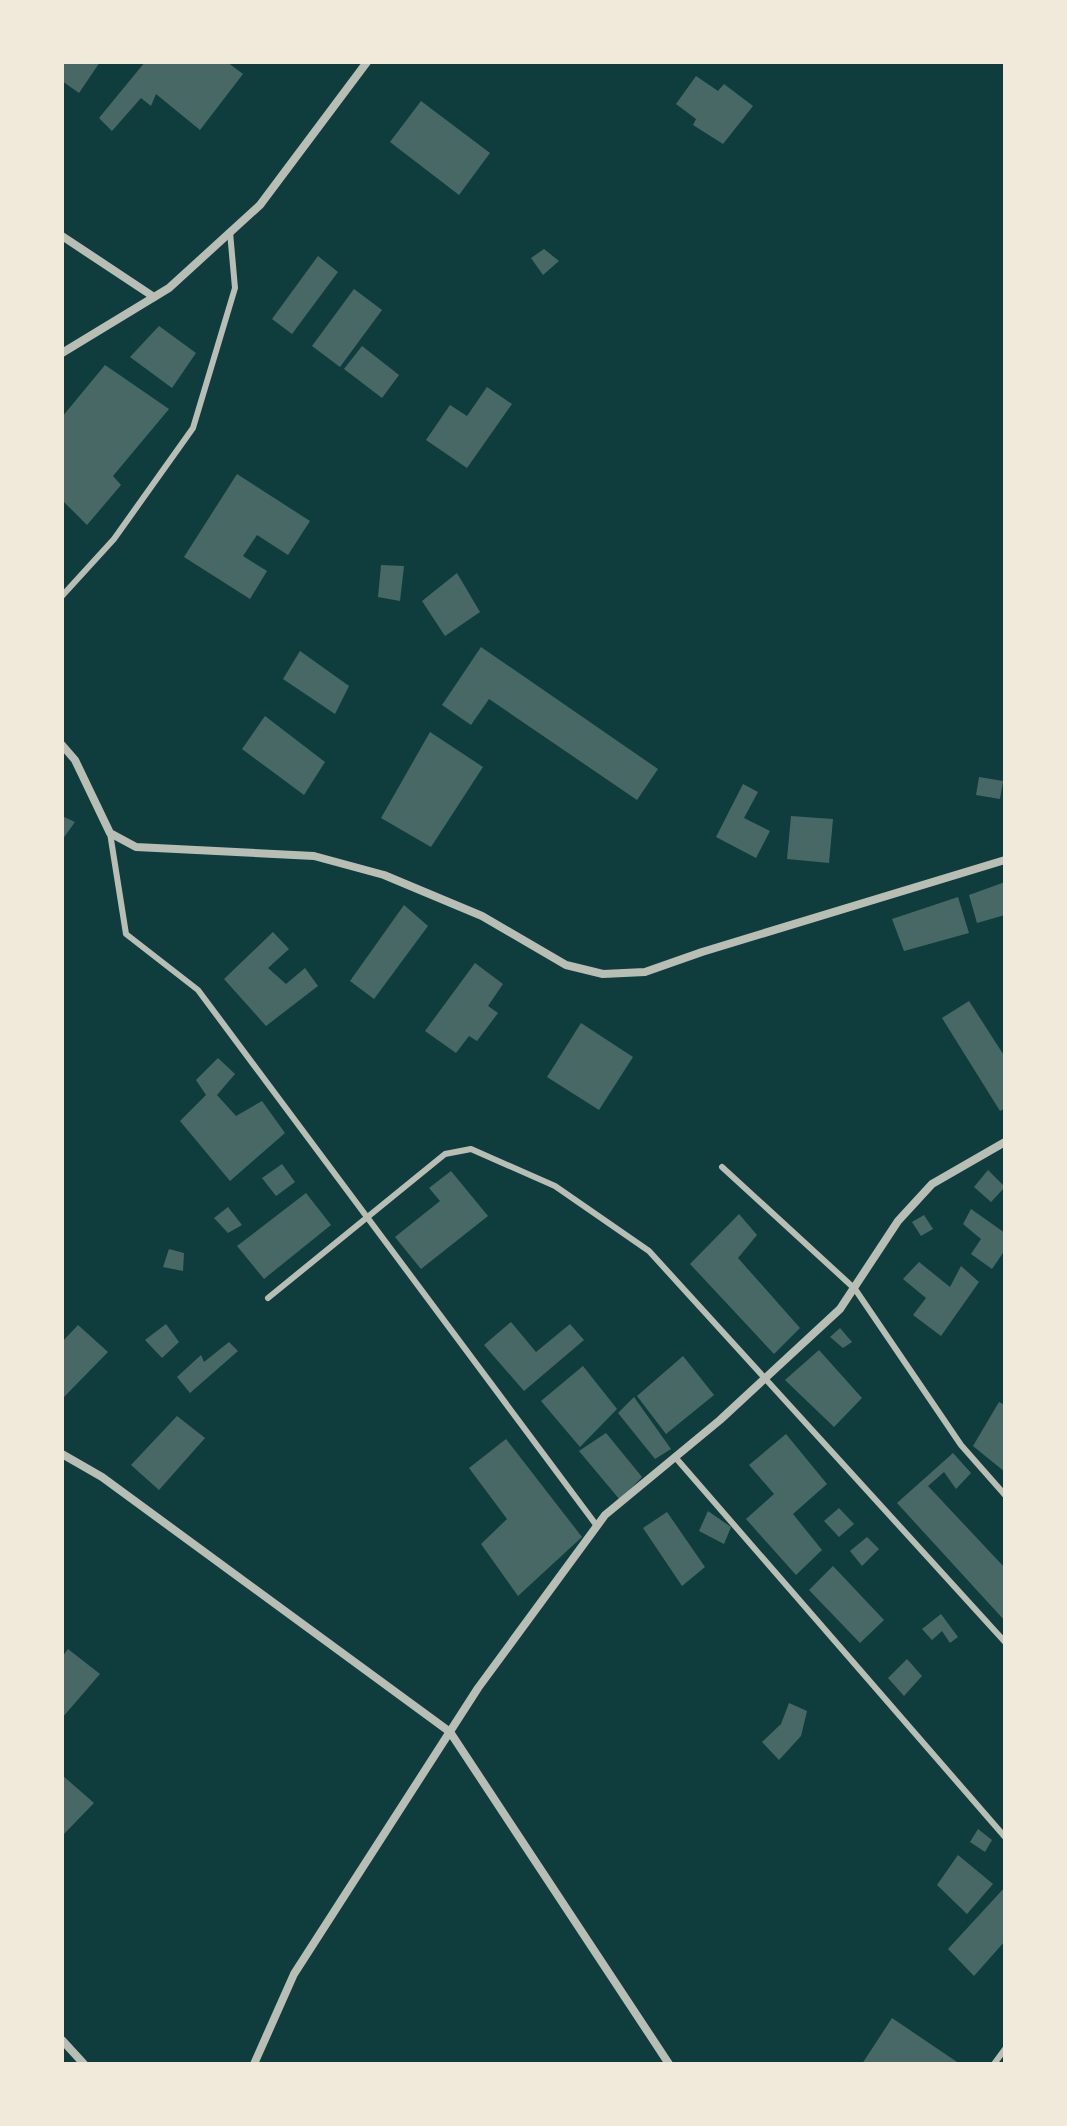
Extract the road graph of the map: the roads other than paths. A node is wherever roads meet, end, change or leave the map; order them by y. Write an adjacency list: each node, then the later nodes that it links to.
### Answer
1 (367, 62): 2 (street)
2 (230, 232): 4 (street); 6 (lane)
3 (62, 236): 4 (street)
4 (154, 297): 5 (street)
5 (62, 353)
6 (62, 596)
7 (62, 745): 8 (street)
8 (110, 833): 9 (street); 12 (lane)
9 (1005, 860)
10 (1005, 1142): 13 (street)
11 (722, 1167): 13 (lane)
12 (368, 1216): 14 (lane); 15 (lane); 19 (lane)
13 (855, 1289): 15 (street); 18 (lane)
14 (268, 1298)
15 (765, 1379): 17 (street); 20 (lane)
16 (62, 1454): 21 (street)
17 (675, 1457): 19 (street); 22 (lane)
18 (1005, 1495)
19 (597, 1526): 21 (street)
20 (1005, 1642)
21 (450, 1732): 26 (street); 27 (street)
22 (1005, 1837)
23 (62, 2040): 25 (street)
24 (1005, 2049): 28 (lane)
25 (84, 2064)
26 (254, 2064)
27 (669, 2064)
28 (994, 2064)

